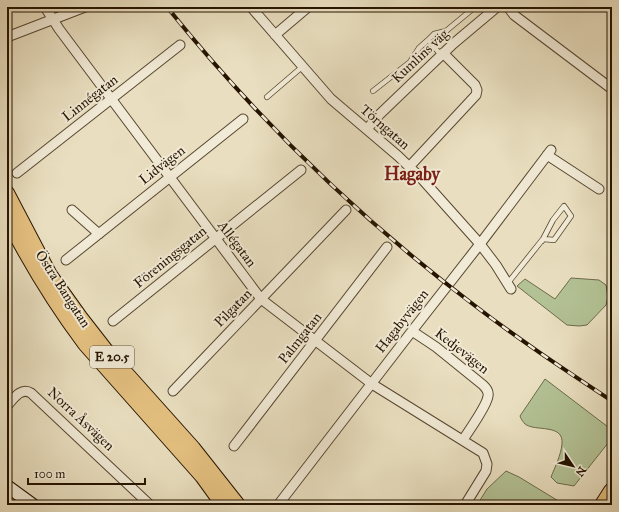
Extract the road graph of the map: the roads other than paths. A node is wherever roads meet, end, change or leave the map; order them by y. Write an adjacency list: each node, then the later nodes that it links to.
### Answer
1 (45, 7): 8 (street, Allégatan)
2 (85, 7): 8 (street)
3 (252, 7): 9 (street, Törngatan)
4 (308, 7): 9 (street)
5 (475, 7): 11 (lane)
6 (497, 7): 13 (street, Kumlins väg)
7 (508, 7): 15 (street)
8 (52, 20): 10 (street); 18 (street, Allégatan)
9 (275, 35): 14 (street, Törngatan)
10 (7, 37)
11 (428, 40): 13 (lane); 16 (lane)
12 (180, 45): 18 (street, Linnégatan)
13 (442, 54): 20 (street, Kumlins väg); 21 (street)
14 (302, 67): 17 (lane); 20 (street, Törngatan)
15 (612, 89)
16 (373, 91)
17 (267, 97)
18 (111, 99): 23 (street, Linnégatan); 24 (street, Allégatan)
19 (244, 119): 24 (street, Lidvägen)
20 (367, 129): 21 (street, Törngatan)
21 (409, 167): 33 (street, Törngatan)
22 (301, 170): 31 (street, Föreningsgatan)
23 (17, 173)
24 (170, 178): 30 (street, Lidvägen); 31 (street, Allégatan)
25 (599, 189): 33 (street, Hagabyvägen)
26 (7, 193): 51 (main road, Östra Bangatan / E 20.5)
27 (72, 210): 30 (street)
28 (346, 210): 37 (street, Pilgatan)
29 (7, 218): 50 (main road, Östra Bangatan / E 20.5)
30 (99, 234): 35 (street, Lidvägen)
31 (215, 238): 37 (street, Allégatan); 38 (street, Föreningsgatan)
32 (542, 241): 32 (lane); 36 (lane)
33 (480, 244): 36 (street, Törngatan); 39 (street, Hagabyvägen)
34 (387, 247): 40 (street, Palmgatan)
35 (66, 260)
36 (509, 286)
37 (261, 299): 40 (street, Allégatan); 42 (street, Pilgatan)
38 (113, 321)
39 (412, 331): 41 (street, Hagabyvägen); 44 (street, Kedjevägen)
40 (314, 341): 41 (street, Allégatan); 45 (street, Palmgatan)
41 (372, 384): 44 (street, Allégatan); 52 (street, Hagabyvägen)
42 (173, 391)
43 (7, 406): 49 (street, Norra Åsvägen)
44 (463, 440): 53 (street, Allégatan)
45 (234, 446)
46 (7, 486): 48 (street)
47 (612, 491): 54 (highway)
48 (33, 505)
49 (150, 505)
50 (223, 505)
51 (238, 505)
52 (278, 505)
53 (466, 505)
54 (603, 505)

